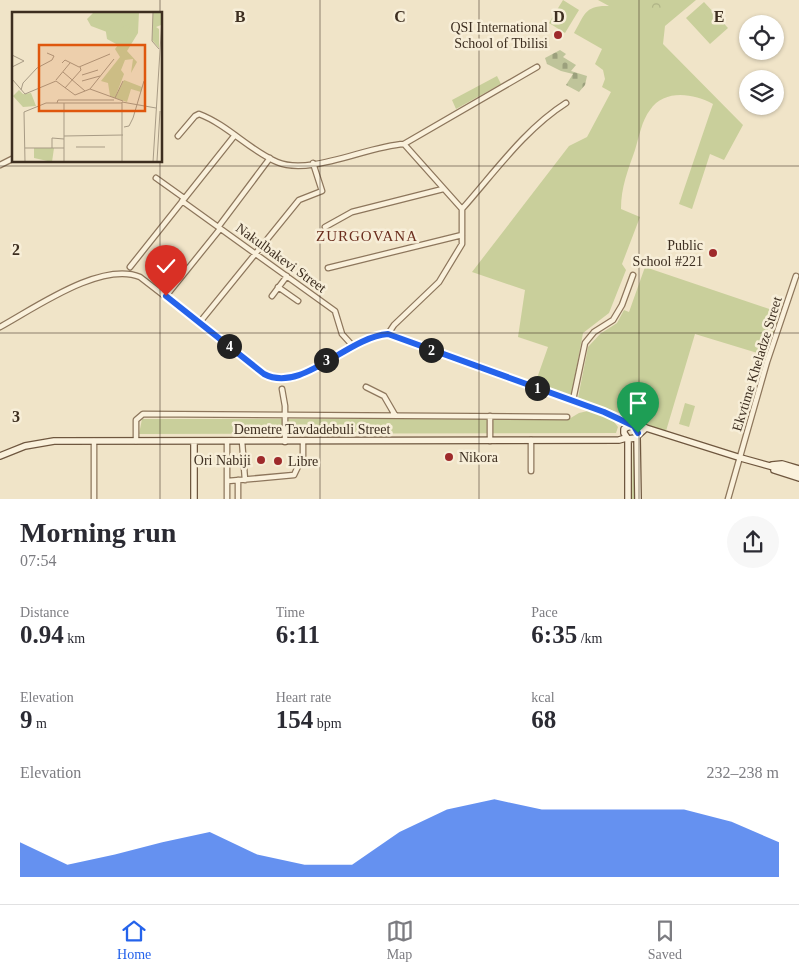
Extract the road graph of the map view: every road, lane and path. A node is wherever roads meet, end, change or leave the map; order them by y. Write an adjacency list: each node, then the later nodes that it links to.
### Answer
1 (537, 67): 5 (street)
2 (566, 104): 13 (street)
3 (235, 134): 4 (street); 6 (street); 12 (street)
4 (178, 136)
5 (404, 144): 8 (street); 11 (street)
6 (270, 158): 8 (street); 14 (street)
7 (12, 159): 9 (street)
8 (313, 164): 17 (street)
9 (0, 165)
10 (156, 178): 12 (street, Nakulbakevi Street)
11 (443, 189): 13 (street); 15 (street)
12 (183, 200): 14 (street, Nakulbakevi Street); 18 (street)
13 (462, 209): 16 (street)
14 (220, 228): 17 (street, Nakulbakevi Street); 24 (street)
15 (326, 228)
16 (462, 235): 19 (street); 29 (street)
17 (255, 253): 21 (street, Nakulbakevi Street); 27 (street)
18 (130, 267)
19 (328, 268)
20 (633, 275): 33 (street)
21 (287, 276): 23 (street); 30 (street, Nakulbakevi Street)
22 (796, 276): 57 (street, Ekvtime Kheladze Street)
23 (278, 287): 25 (street); 26 (street)
24 (166, 296): 27 (street); 28 (street)
25 (272, 296)
26 (298, 301)
27 (200, 322): 30 (street)
28 (0, 327)
29 (388, 334): 30 (street); 33 (street)
30 (352, 345)
31 (366, 388): 35 (street)
32 (282, 389): 34 (street)
33 (574, 400): 38 (street)
34 (285, 415): 35 (street, Demetre Tavdadebuli Street); 48 (street, Demetre Tavdadebuli Street); 53 (street)
35 (396, 415): 36 (street, Demetre Tavdadebuli Street)
36 (490, 416): 37 (street, Demetre Tavdadebuli Street); 52 (street)
37 (567, 417)
38 (618, 418): 39 (street); 41 (street)
39 (633, 426): 40 (main road); 41 (main road); 42 (main road)
40 (646, 428): 42 (main road); 57 (main road)
41 (624, 430): 43 (main road); 44 (main road)
42 (637, 435): 44 (main road); 71 (main road)
43 (610, 439): 45 (main road, Demetre Tavdadebuli Street); 46 (main road, Demetre Tavdadebuli Street)
44 (627, 439): 46 (main road); 55 (main road)
45 (531, 440): 52 (main road, Demetre Tavdadebuli Street); 60 (street)
46 (619, 440): 55 (main road)
47 (94, 441): 48 (main road, Demetre Tavdadebuli Street); 56 (main road, Demetre Tavdadebuli Street); 66 (street)
48 (136, 441): 49 (main road, Demetre Tavdadebuli Street)
49 (194, 441): 50 (main road, Demetre Tavdadebuli Street); 67 (main road)
50 (227, 441): 51 (main road, Demetre Tavdadebuli Street); 65 (street)
51 (242, 441): 53 (main road, Demetre Tavdadebuli Street); 64 (street)
52 (490, 441): 54 (main road, Demetre Tavdadebuli Street)
53 (286, 442): 54 (main road, Demetre Tavdadebuli Street)
54 (304, 442): 64 (street)
55 (628, 450): 70 (main road)
56 (0, 456)
57 (741, 458): 58 (main road); 72 (street, Ekvtime Kheladze Street)
58 (768, 466): 59 (main road); 61 (main road); 62 (main road)
59 (799, 469)
60 (531, 471)
61 (799, 474)
62 (799, 478)
63 (238, 480): 64 (street); 65 (street); 69 (street)
64 (245, 480)
65 (228, 481): 68 (street)
66 (94, 499)
67 (194, 499)
68 (227, 499)
69 (238, 499)
70 (628, 499)
71 (638, 499)
72 (728, 499)

